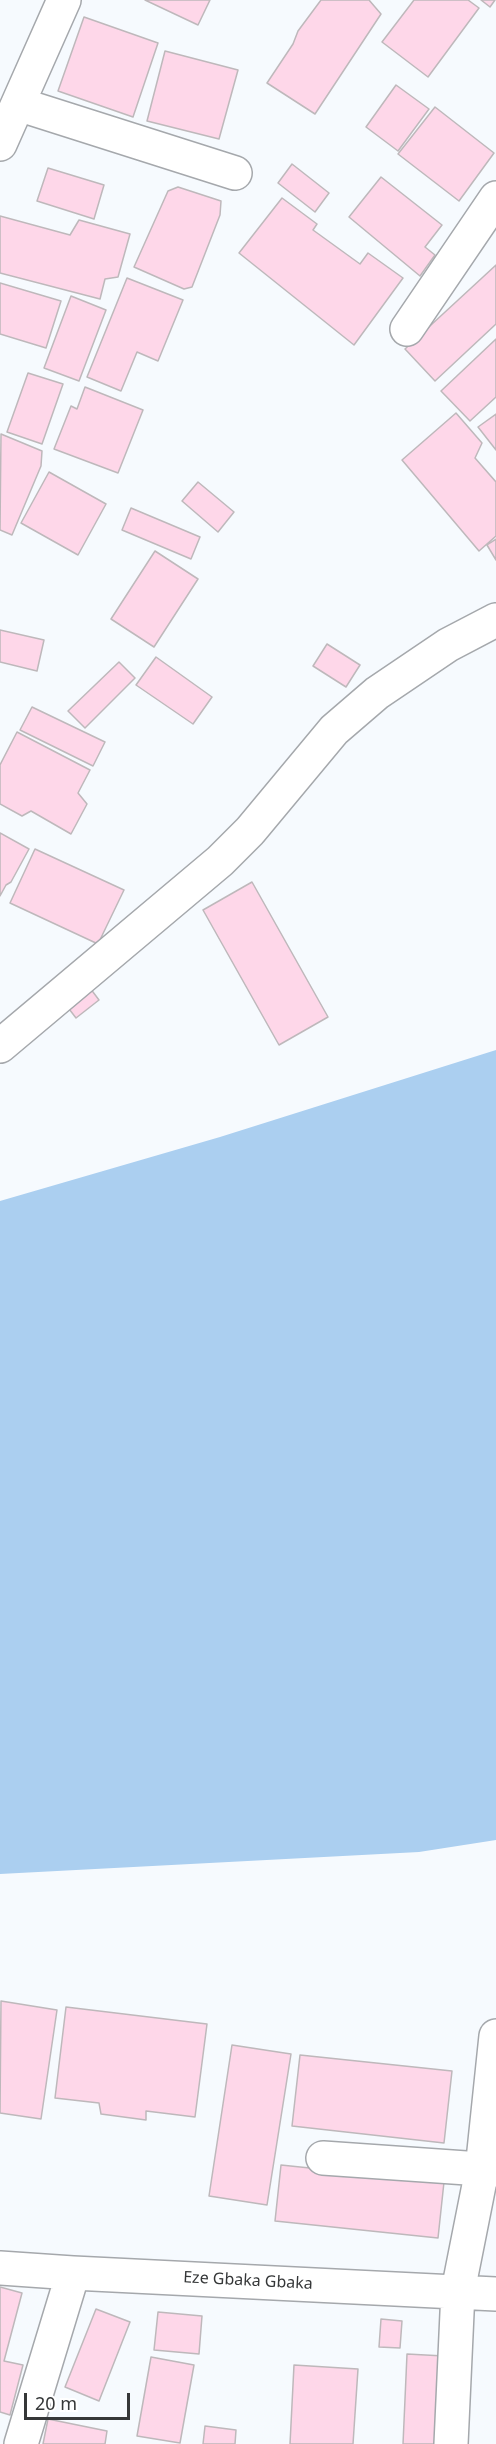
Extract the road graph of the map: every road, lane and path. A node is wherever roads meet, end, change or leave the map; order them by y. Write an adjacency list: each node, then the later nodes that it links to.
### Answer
1 (64, 0): 2 (street)
2 (18, 104): 3 (street); 4 (street)
3 (0, 144)
4 (235, 173)
5 (496, 198): 6 (street)
6 (407, 329)
7 (496, 620): 8 (street)
8 (0, 1046)
9 (496, 2036): 11 (street)
10 (324, 2158): 11 (street)
11 (489, 2170): 14 (street)
12 (0, 2268): 13 (street, Eze Gbaka Gbaka)
13 (73, 2273): 14 (street, Eze Gbaka Gbaka); 16 (street)
14 (458, 2291): 15 (street, Eze Gbaka Gbaka); 17 (street)
15 (496, 2294)
16 (21, 2444)
17 (451, 2444)

